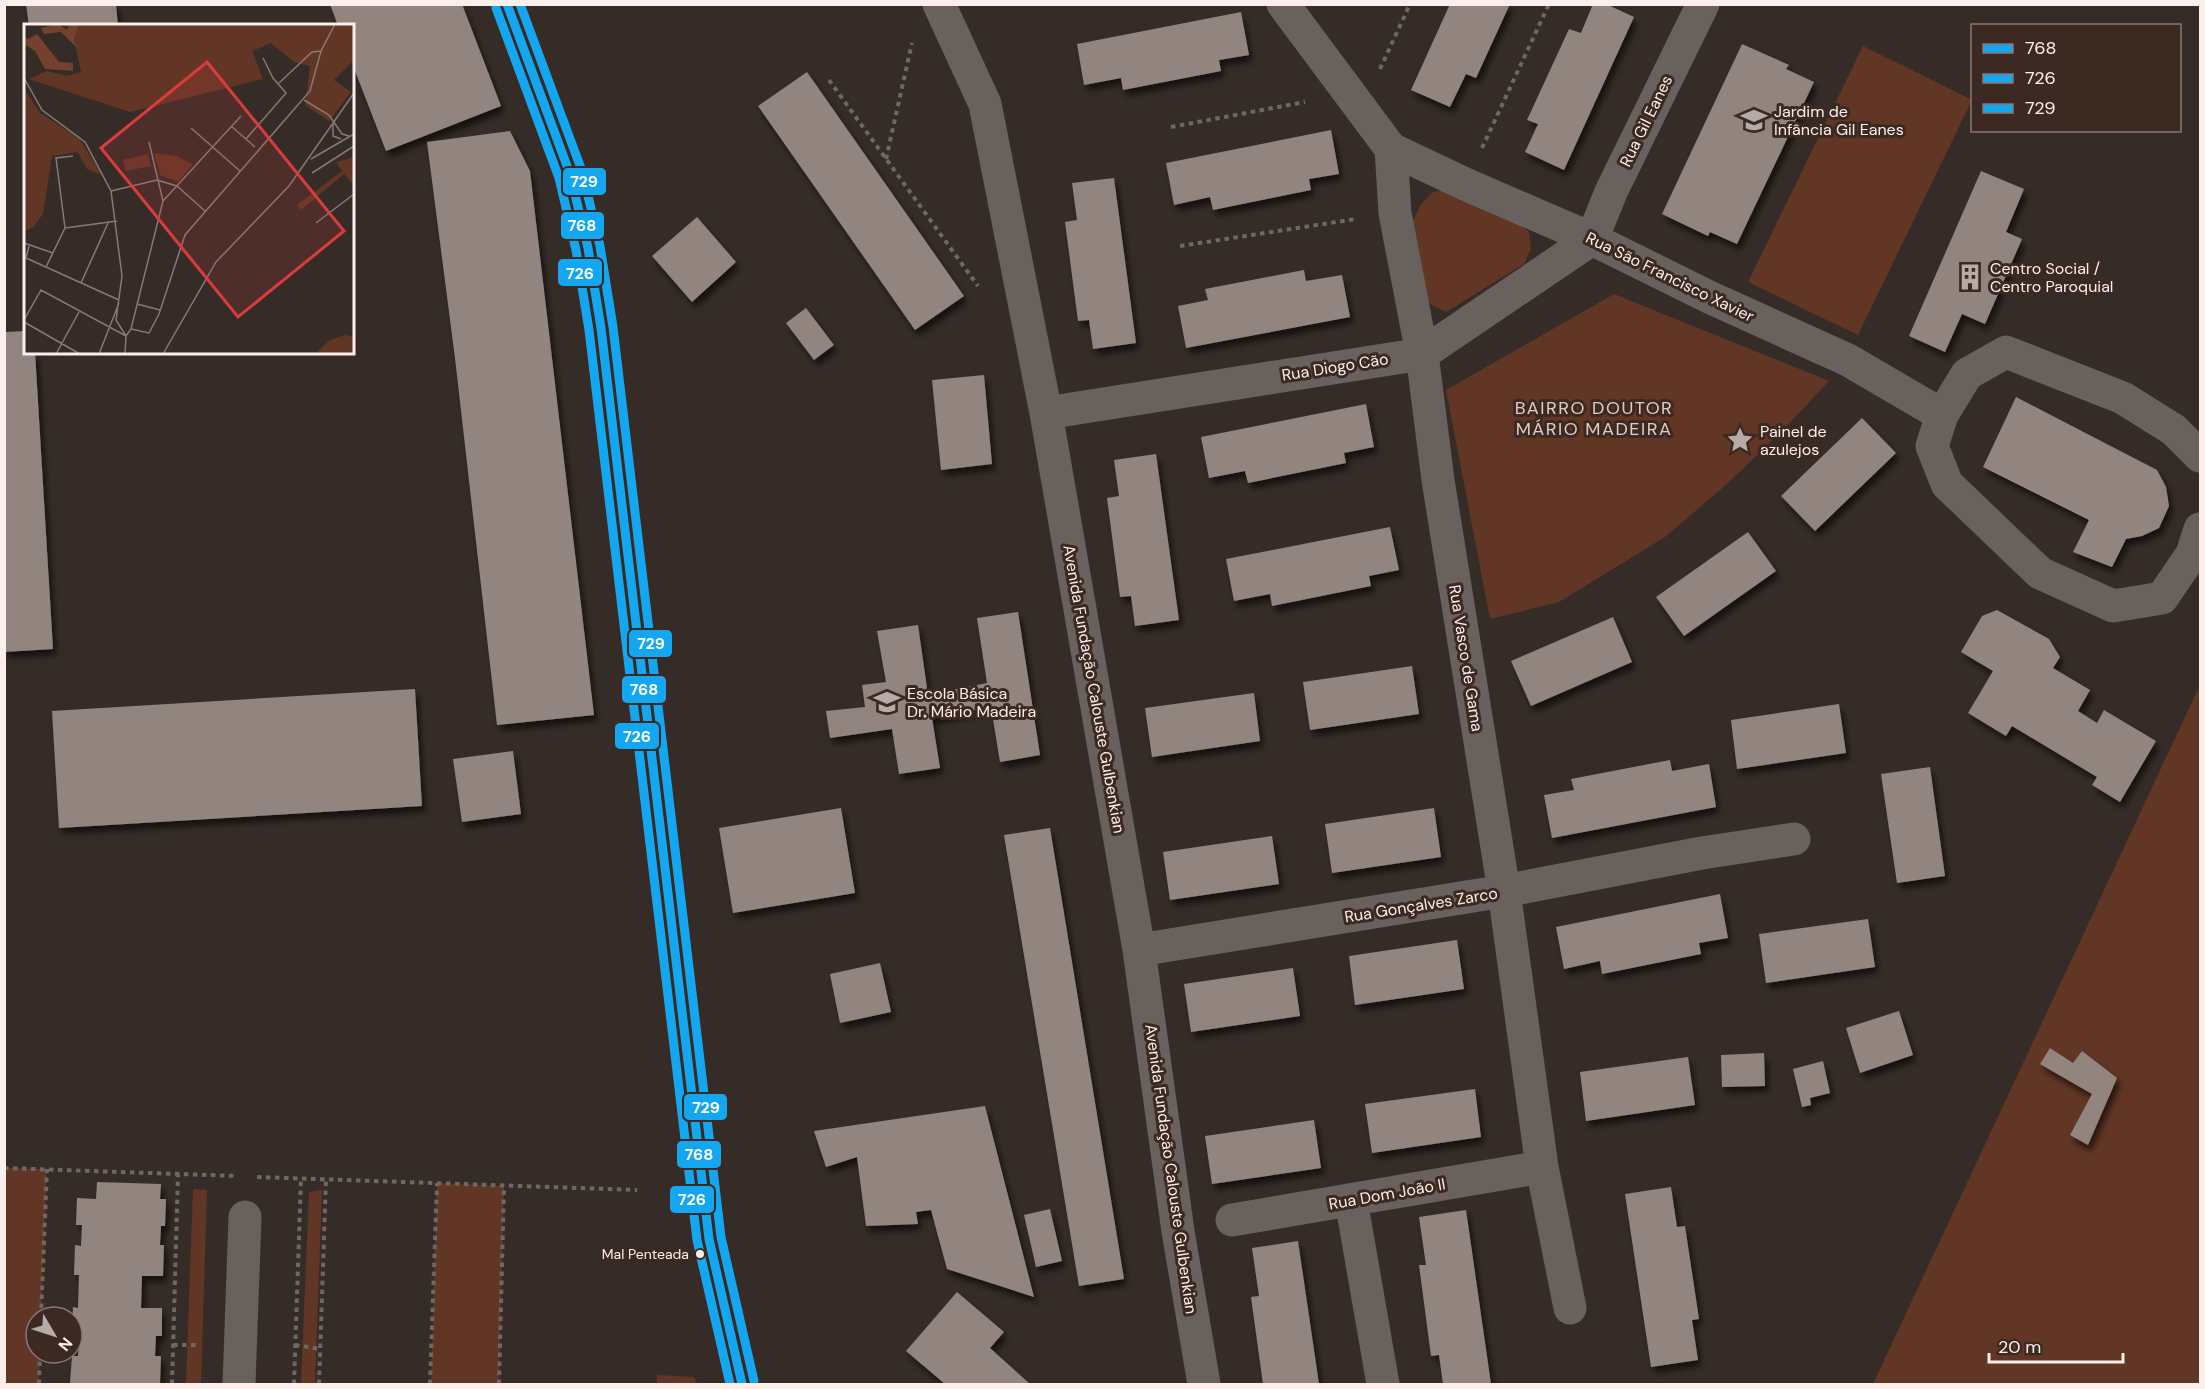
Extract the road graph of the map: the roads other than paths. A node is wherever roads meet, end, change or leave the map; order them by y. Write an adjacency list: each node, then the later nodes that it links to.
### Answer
1 (507, 4): 21 (street)
2 (939, 4): 8 (street, Avenida Fundação Calouste Gulbenkian)
3 (1283, 4): 5 (street)
4 (1703, 4): 6 (street, Rua Gil Eanes)
5 (1391, 149): 6 (street, Rua São Francisco Xavier); 7 (street, Rua Vasco de Gama)
6 (1592, 239): 7 (street, Rua Diogo Cão); 9 (street, Rua São Francisco Xavier)
7 (1422, 354): 8 (street, Rua Diogo Cão); 13 (street, Rua Vasco de Gama)
8 (1046, 413): 14 (street, Avenida Fundação Calouste Gulbenkian)
9 (1942, 415): 10 (street); 11 (street)
10 (2200, 456)
11 (2200, 529)
12 (1794, 839): 13 (street, Rua Gonçalves Zarco)
13 (1504, 891): 14 (street, Rua Gonçalves Zarco); 15 (street, Rua Vasco de Gama)
14 (1139, 950): 22 (street, Avenida Fundação Calouste Gulbenkian)
15 (1542, 1167): 16 (street, Rua Dom João II); 19 (street, Rua Vasco de Gama)
16 (1351, 1200): 18 (street, Rua Dom João II); 23 (street)
17 (245, 1217): 20 (street)
18 (1232, 1220)
19 (1570, 1308)
20 (239, 1384)
21 (742, 1384)
22 (1204, 1384)
23 (1383, 1384)

